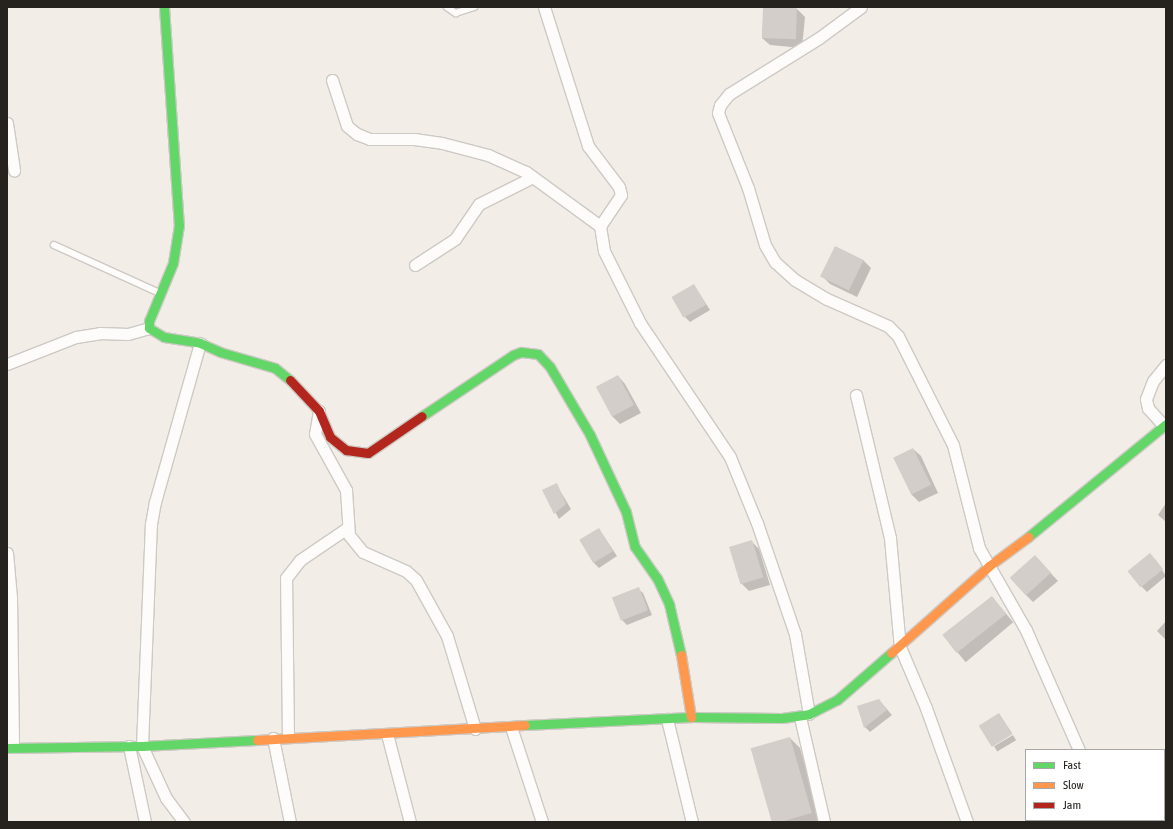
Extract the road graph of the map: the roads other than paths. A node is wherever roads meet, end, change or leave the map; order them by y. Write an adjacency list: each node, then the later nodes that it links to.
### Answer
1 (164, 7): 13 (street)
2 (447, 7): 3 (lane)
3 (474, 7)
4 (544, 7): 10 (street)
5 (861, 7): 23 (street)
6 (332, 80): 9 (street)
7 (7, 123): 8 (street)
8 (14, 170)
9 (533, 177): 10 (street); 12 (street)
10 (600, 226): 25 (street)
11 (54, 245): 13 (lane)
12 (415, 265)
13 (162, 294): 14 (street)
14 (149, 328): 15 (street); 16 (street)
15 (200, 343): 19 (street); 34 (street)
16 (7, 364)
17 (1166, 365): 20 (street)
18 (856, 395): 24 (street)
19 (319, 411): 21 (street); 26 (street)
20 (1165, 425): 23 (street)
21 (347, 528): 29 (street); 31 (street)
22 (7, 553): 35 (street)
23 (989, 566): 24 (street); 36 (street)
24 (900, 647): 25 (street); 44 (street)
25 (804, 716): 26 (street); 43 (street)
26 (691, 717): 27 (street)
27 (667, 719): 28 (street); 42 (street)
28 (511, 726): 29 (street); 41 (street)
29 (475, 729): 30 (street)
30 (387, 734): 31 (street); 40 (street)
31 (288, 737): 32 (street)
32 (273, 738): 34 (street); 39 (street)
33 (129, 746): 34 (street); 35 (street); 37 (street)
34 (142, 746): 38 (street)
35 (10, 748)
36 (1079, 749)
37 (145, 822)
38 (184, 822)
39 (290, 822)
40 (410, 822)
41 (542, 822)
42 (692, 822)
43 (824, 822)
44 (967, 822)

